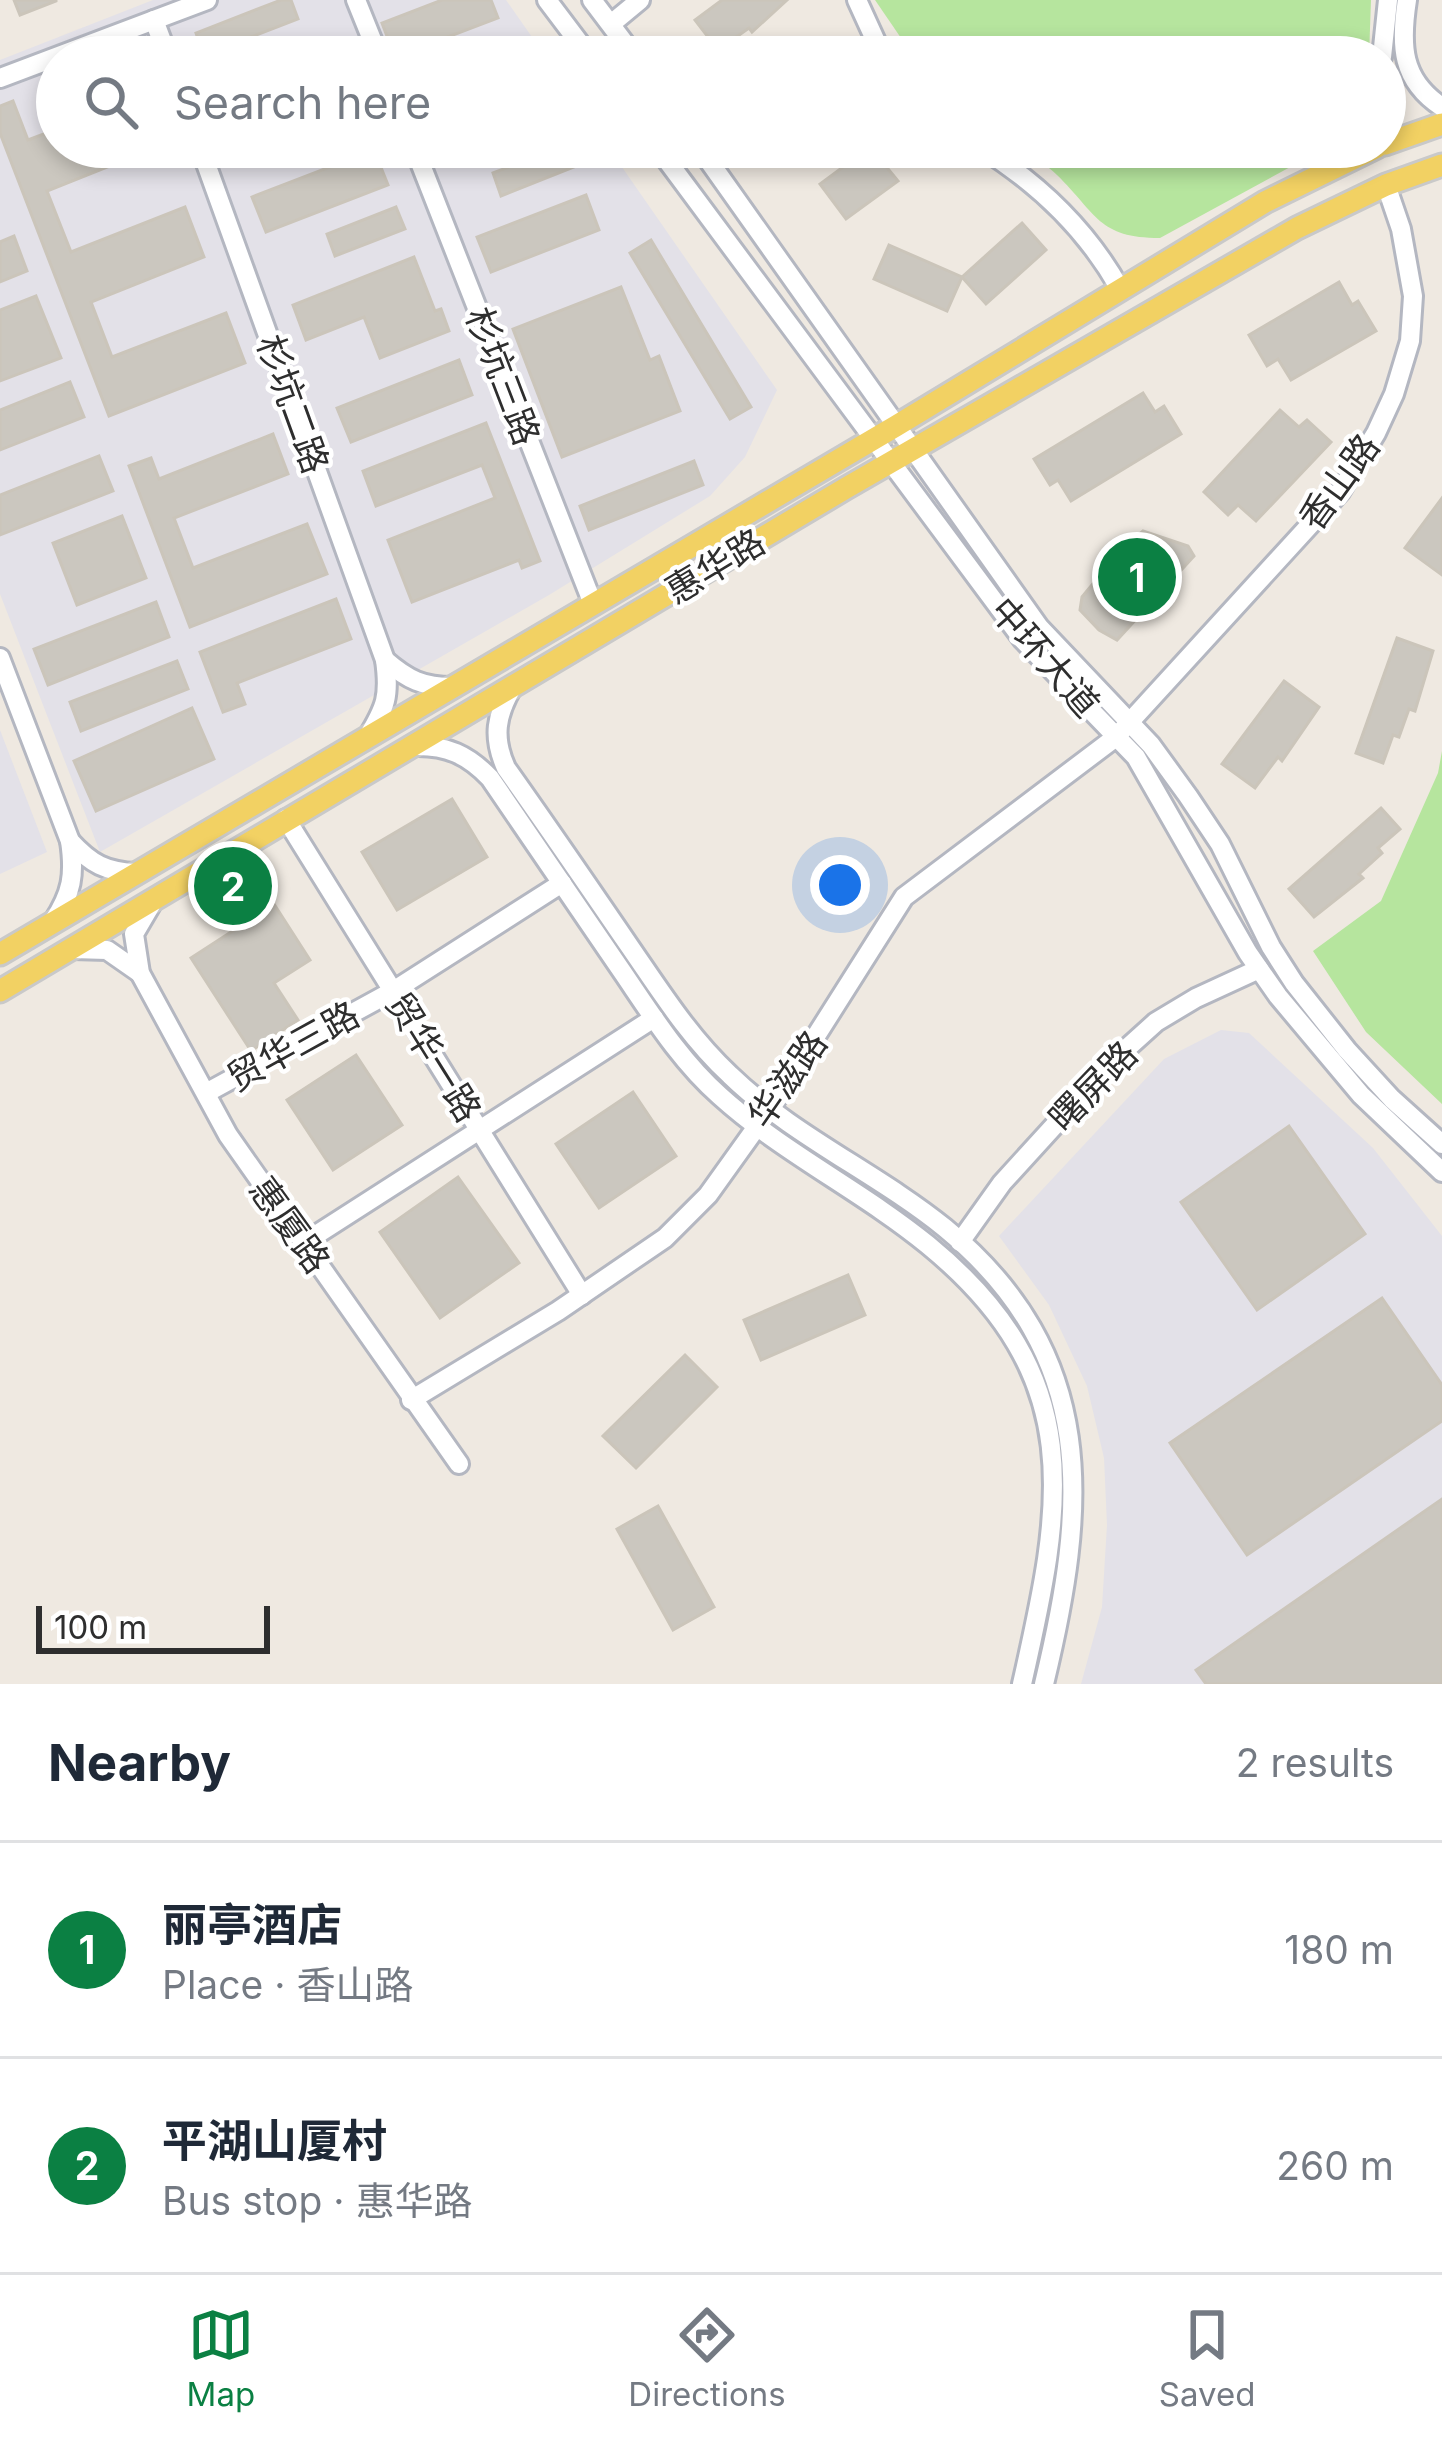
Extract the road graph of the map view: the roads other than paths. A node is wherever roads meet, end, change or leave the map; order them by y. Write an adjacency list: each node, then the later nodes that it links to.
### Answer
1 (207, 0): 9 (street)
2 (356, 0): 13 (street)
3 (547, 0): 14 (street)
4 (592, 0): 10 (street)
5 (640, 0): 10 (street)
6 (857, 0): 16 (street)
7 (1388, 0): 17 (street)
8 (1407, 0): 18 (street)
9 (154, 20): 11 (street); 12 (street)
10 (611, 24): 15 (street)
11 (112, 36)
12 (160, 36)
13 (371, 36)
14 (574, 36)
15 (620, 36)
16 (873, 36)
17 (1384, 36)
18 (1402, 36)
19 (36, 64): 21 (street)
20 (1406, 64): 22 (street)
21 (0, 78)
22 (1442, 107)
23 (1442, 124): 24 (main road)
24 (1406, 137)
25 (1442, 165): 32 (main road, 惠华路)
26 (208, 168): 40 (street, 杉坑二路)
27 (422, 168): 38 (street, 杉坑三路)
28 (673, 168): 35 (street, 中环大道)
29 (714, 168): 34 (street, 中环大道)
30 (1013, 168): 33 (street)
31 (1325, 168): 33 (main road, 惠华路)
32 (1386, 185): 36 (main road, 惠华路); 43 (street, 香山路)
33 (1120, 289): 34 (main road, 惠华路)
34 (896, 426): 35 (main road, 惠华路); 36 (street, 中环大道)
35 (874, 439): 37 (street, 中环大道); 38 (main road, 惠华路)
36 (913, 449): 37 (main road, 惠华路); 43 (street, 中环大道)
37 (890, 462): 41 (main road, 惠华路); 43 (street, 中环大道)
38 (592, 604): 42 (main road, 惠华路)
39 (0, 658): 47 (street)
40 (386, 660): 42 (street); 44 (street)
41 (513, 686): 45 (main road, 惠华路); 60 (street)
42 (453, 687): 44 (main road, 惠华路)
43 (1122, 729): 54 (street, 中环大道); 60 (street, 华滋路); 63 (street, 中环大道)
44 (367, 738): 48 (main road, 惠华路)
45 (414, 746): 46 (main road, 惠华路); 49 (street)
46 (286, 818): 50 (main road, 惠华路); 57 (street, 贸华一路)
47 (70, 841): 48 (street); 51 (street)
48 (137, 873): 51 (main road, 惠华路)
49 (562, 883): 57 (street, 贸华三路); 58 (street)
50 (156, 899): 52 (main road, 惠华路); 55 (street)
51 (53, 922): 53 (main road, 惠华路)
52 (73, 949): 55 (street); 56 (main road, 惠华路)
53 (0, 954)
54 (1259, 969): 63 (street, 中环大道); 65 (street, 曙屏路)
55 (140, 973): 59 (street, 惠厦路)
56 (0, 991)
57 (393, 991): 59 (street, 贸华三路); 62 (street, 贸华一路)
58 (654, 1018): 61 (street); 62 (street)
59 (206, 1093): 64 (street, 惠厦路)
60 (772, 1107): 61 (street, 华滋路); 65 (street)
61 (757, 1124): 66 (street, 华滋路); 69 (street)
62 (480, 1130): 64 (street); 66 (street, 贸华一路)
63 (1439, 1153)
64 (305, 1242): 67 (street, 惠厦路)
65 (959, 1242): 70 (street)
66 (582, 1294): 67 (street, 华滋路)
67 (411, 1400): 68 (street, 惠厦路)
68 (460, 1464)
69 (1022, 1684)
70 (1044, 1684)

